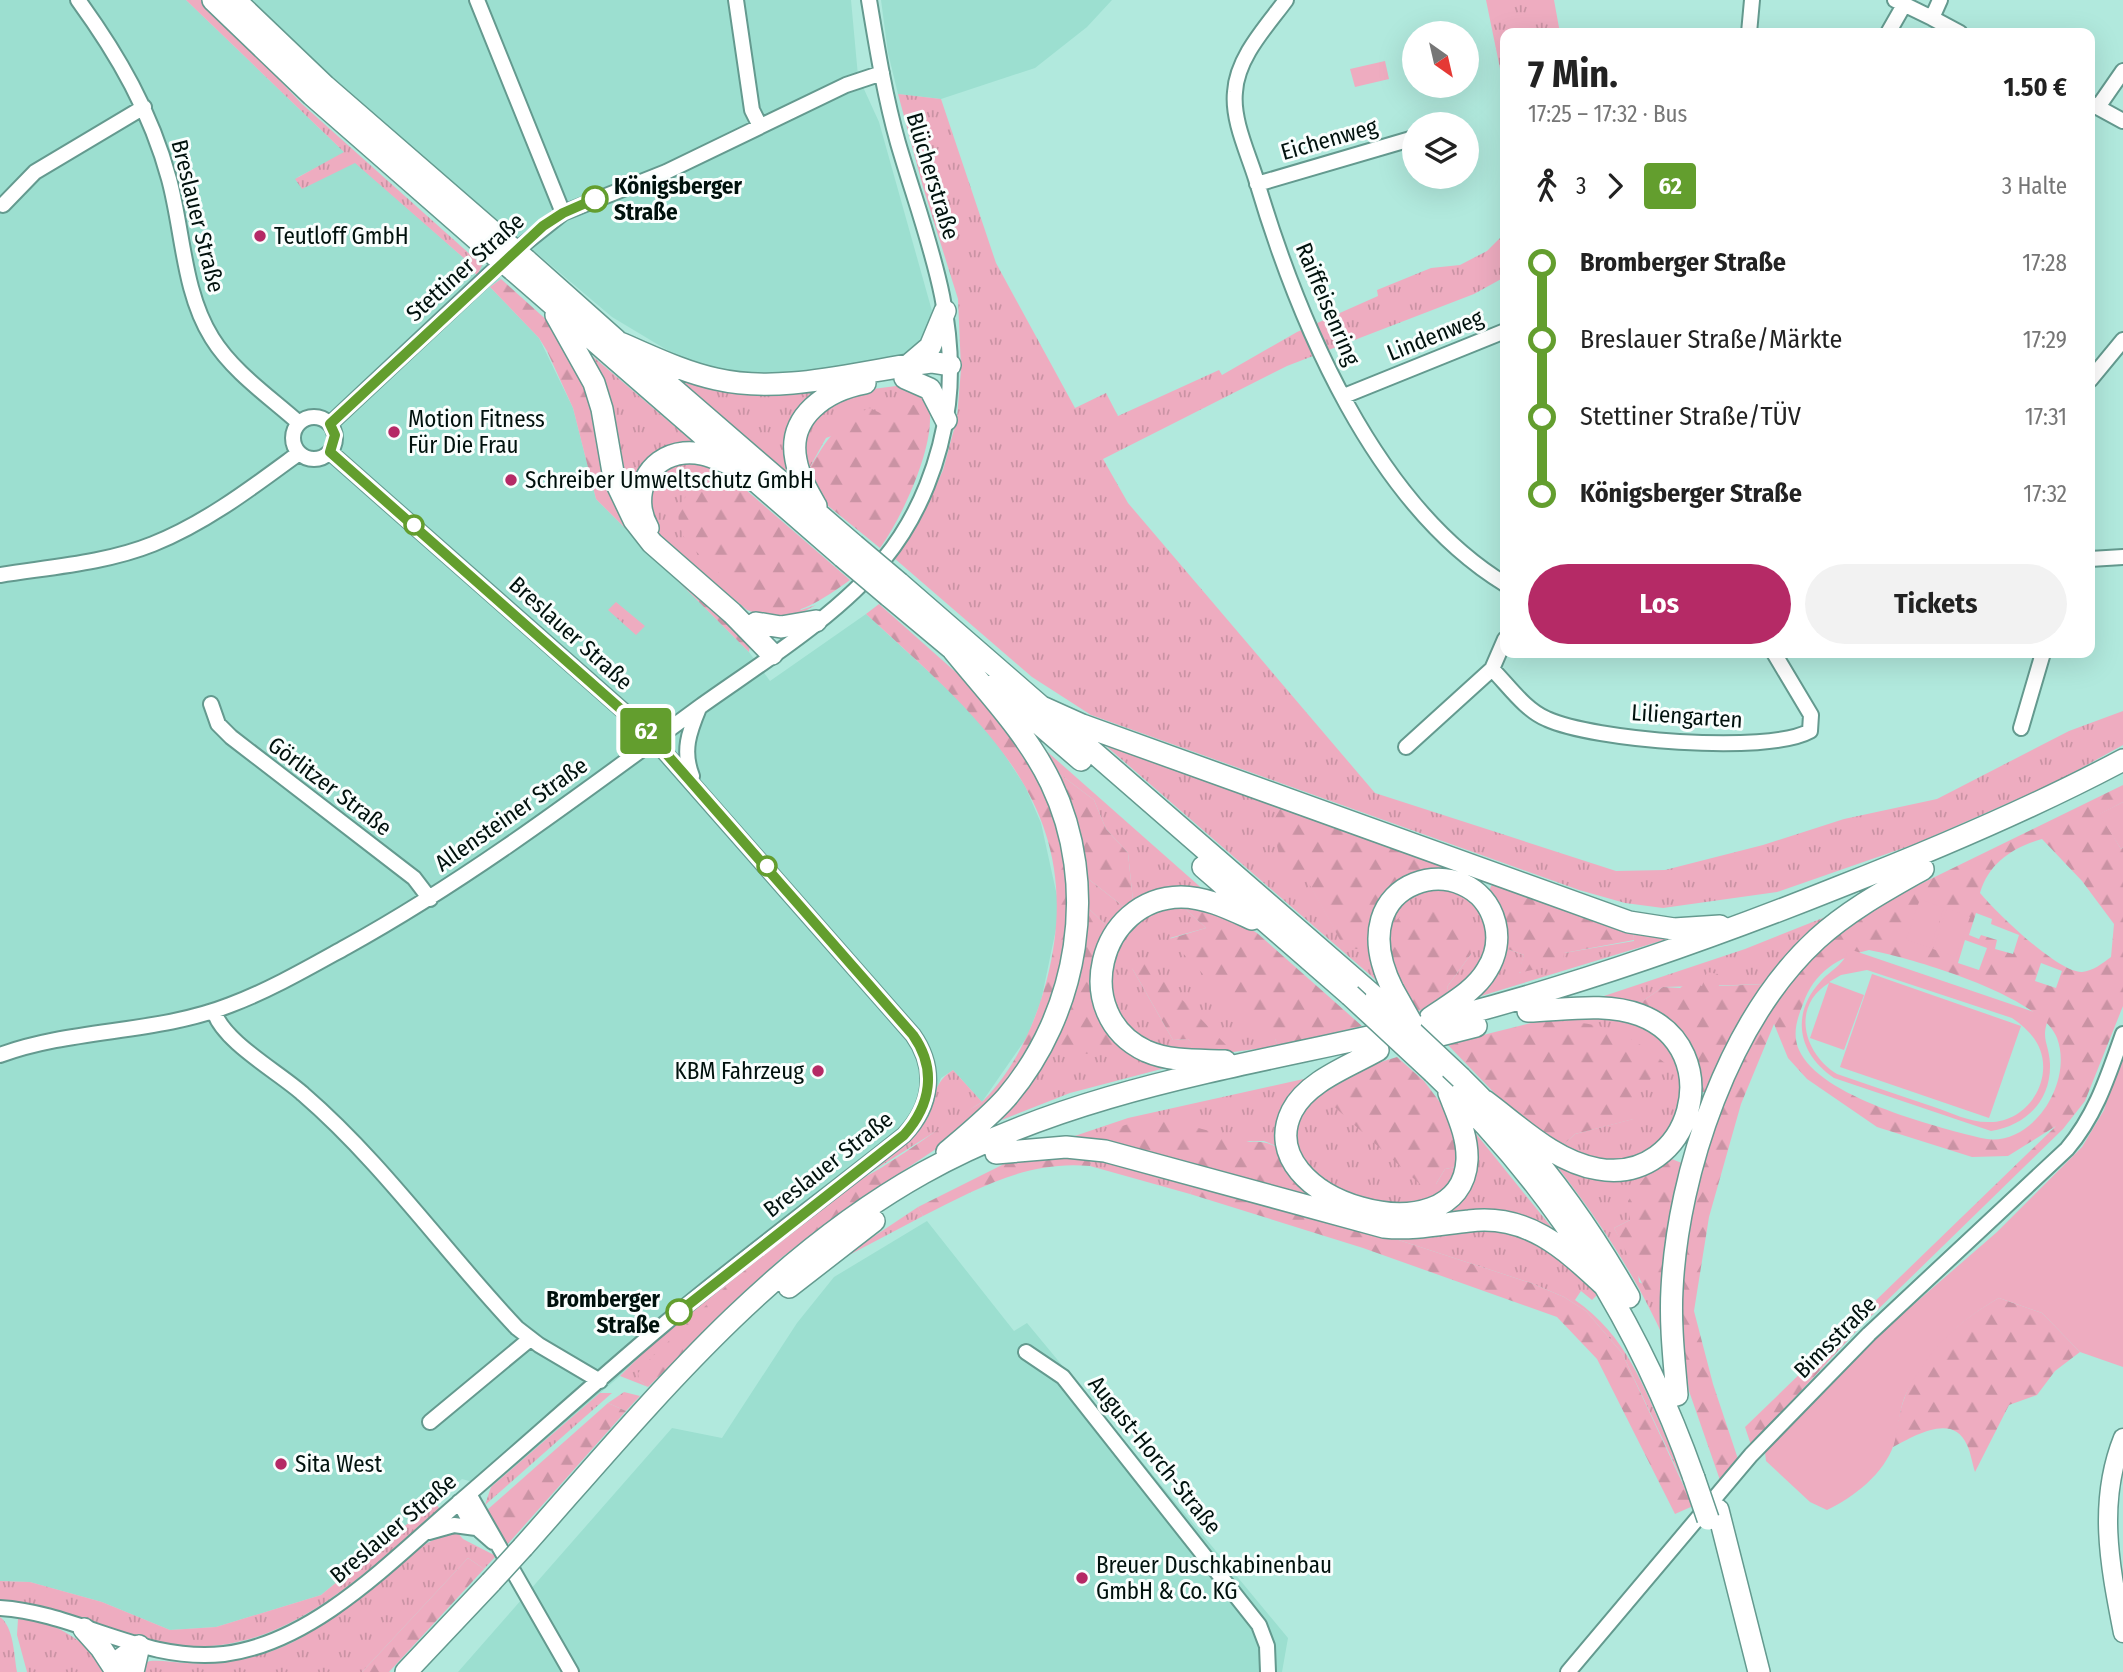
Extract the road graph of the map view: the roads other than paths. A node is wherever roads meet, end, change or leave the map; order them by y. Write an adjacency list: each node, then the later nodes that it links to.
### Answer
1 (78, 0): 19 (street, Breslauer Straße)
2 (213, 0): 26 (highway)
3 (234, 0): 26 (highway)
4 (477, 0): 25 (street)
5 (736, 0): 21 (street)
6 (869, 0): 16 (street, Blücherstraße)
7 (1286, 0): 23 (street, Raiffeisenring)
8 (1752, 0): 12 (street)
9 (1940, 0): 11 (street)
10 (1899, 3): 11 (street); 13 (street)
11 (1932, 18): 14 (street)
12 (1749, 28)
13 (1890, 28)
14 (1951, 28)
15 (2123, 71): 17 (street)
16 (883, 73): 21 (street, Stettiner Straße); 29 (street, Blücherstraße)
17 (2095, 104)
18 (2095, 106): 20 (street)
19 (144, 107): 24 (street); 38 (street, Breslauer Straße)
20 (2123, 121)
21 (760, 126): 25 (street, Stettiner Straße)
22 (1402, 142): 23 (street, Eichenweg)
23 (1257, 184): 36 (street, Raiffeisenring)
24 (3, 205)
25 (563, 213): 39 (street, Stettiner Straße)
26 (501, 250): 27 (highway, bridge)
27 (519, 265): 28 (highway); 32 (highway)
28 (546, 299): 42 (highway); 54 (highway)
29 (945, 311): 33 (street, Blücherstraße); 34 (highway)
30 (1500, 333): 36 (street, Lindenweg)
31 (2123, 340): 35 (street)
32 (620, 343): 34 (highway); 43 (highway)
33 (950, 365): 34 (highway); 37 (street, Allensteiner Straße)
34 (908, 371): 37 (highway); 43 (highway)
35 (2095, 374)
36 (1344, 396): 48 (street, Raiffeisenring)
37 (946, 420): 50 (street, Allensteiner Straße)
38 (299, 423): 39 (street); 41 (street)
39 (330, 424): 40 (street)
40 (330, 452): 41 (street); 62 (street, Breslauer Straße)
41 (299, 453): 47 (street)
42 (739, 467): 44 (highway); 51 (highway)
43 (820, 514): 44 (highway)
44 (849, 551): 49 (highway, bridge)
45 (2123, 557): 46 (street)
46 (2095, 559)
47 (0, 575)
48 (1500, 580)
49 (894, 590): 52 (highway); 59 (highway)
50 (816, 621): 51 (highway); 54 (street, Allensteiner Straße)
51 (756, 623): 54 (highway)
52 (953, 650): 72 (highway); 84 (highway)
53 (1500, 651): 57 (street)
54 (772, 654): 60 (street, Allensteiner Straße)
55 (1777, 658): 57 (street, Liliengarten)
56 (2042, 658): 61 (street)
57 (1492, 669): 63 (street)
58 (211, 704): 70 (street, Görlitzer Straße)
59 (1042, 707): 71 (highway); 73 (highway)
60 (699, 708): 62 (street, Allensteiner Straße); 66 (street)
61 (2021, 728)
62 (655, 740): 66 (street, Breslauer Straße); 70 (street, Allensteiner Straße)
63 (1406, 747)
64 (2123, 760): 67 (highway)
65 (2123, 775): 67 (highway)
66 (695, 784): 88 (street, Breslauer Straße)
67 (2089, 786): 68 (highway)
68 (2065, 798): 69 (highway); 71 (highway)
69 (1923, 869): 75 (highway); 90 (highway)
70 (430, 899): 74 (street, Allensteiner Straße)
71 (1750, 923): 76 (highway)
72 (1272, 927): 80 (highway); 81 (highway, bridge)
73 (1385, 994): 76 (highway, bridge); 76 (highway)
74 (214, 1011): 79 (street, Allensteiner Straße); 86 (street)
75 (1528, 1011): 78 (highway); 82 (highway)
76 (1419, 1031): 80 (highway); 81 (highway, bridge)
77 (2123, 1034): 110 (street, Bimsstraße)
78 (1378, 1050): 81 (highway); 83 (highway)
79 (0, 1055)
80 (1252, 1062): 84 (highway)
81 (1447, 1078): 82 (highway); 85 (highway)
82 (1485, 1101): 90 (highway)
83 (996, 1153): 85 (highway); 89 (highway)
84 (923, 1174): 89 (highway)
85 (1608, 1289): 93 (highway)
86 (530, 1339): 88 (street); 91 (street)
87 (1026, 1352): 109 (street, August-Horch-Straße)
88 (600, 1381): 94 (street, Breslauer Straße)
89 (677, 1386): 99 (highway)
90 (1677, 1395): 93 (highway)
91 (430, 1422)
92 (2123, 1438): 102 (main road)
93 (1699, 1474): 95 (highway, bridge)
94 (464, 1498): 96 (street); 97 (street, Breslauer Straße); 98 (street)
95 (1713, 1515): 111 (highway); 112 (highway)
96 (476, 1528): 97 (street); 98 (street)
97 (424, 1533): 103 (street, Breslauer Straße)
98 (497, 1545): 108 (street)
99 (496, 1587): 106 (highway); 107 (highway)
100 (0, 1608): 101 (street, Breslauer Straße)
101 (84, 1629): 103 (street, Breslauer Straße); 104 (highway)
102 (2123, 1633)
103 (139, 1646): 104 (highway); 105 (highway)
104 (116, 1672)
105 (133, 1672)
106 (406, 1672)
107 (426, 1672)
108 (571, 1672)
109 (1268, 1672)
110 (1568, 1672)
111 (1744, 1672)
112 (1759, 1672)

